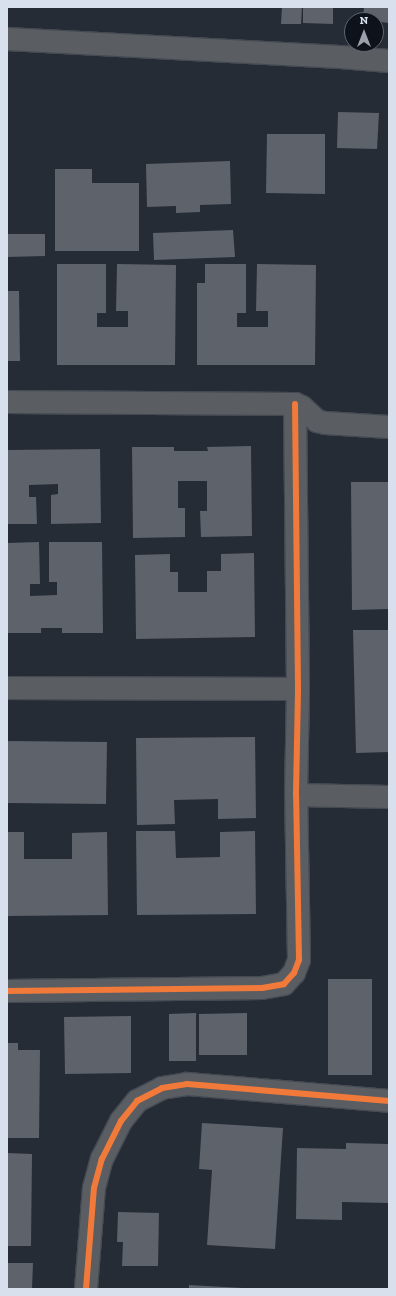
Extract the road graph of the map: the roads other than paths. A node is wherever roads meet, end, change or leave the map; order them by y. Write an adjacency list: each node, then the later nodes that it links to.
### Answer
1 (7, 39): 2 (street)
2 (389, 61)
3 (7, 402): 4 (street)
4 (295, 404): 5 (street); 7 (street)
5 (389, 427)
6 (7, 688): 7 (street)
7 (298, 689): 8 (street)
8 (296, 795): 9 (street); 10 (street)
9 (389, 798)
10 (7, 991)
11 (389, 1100): 12 (street)
12 (86, 1289)

